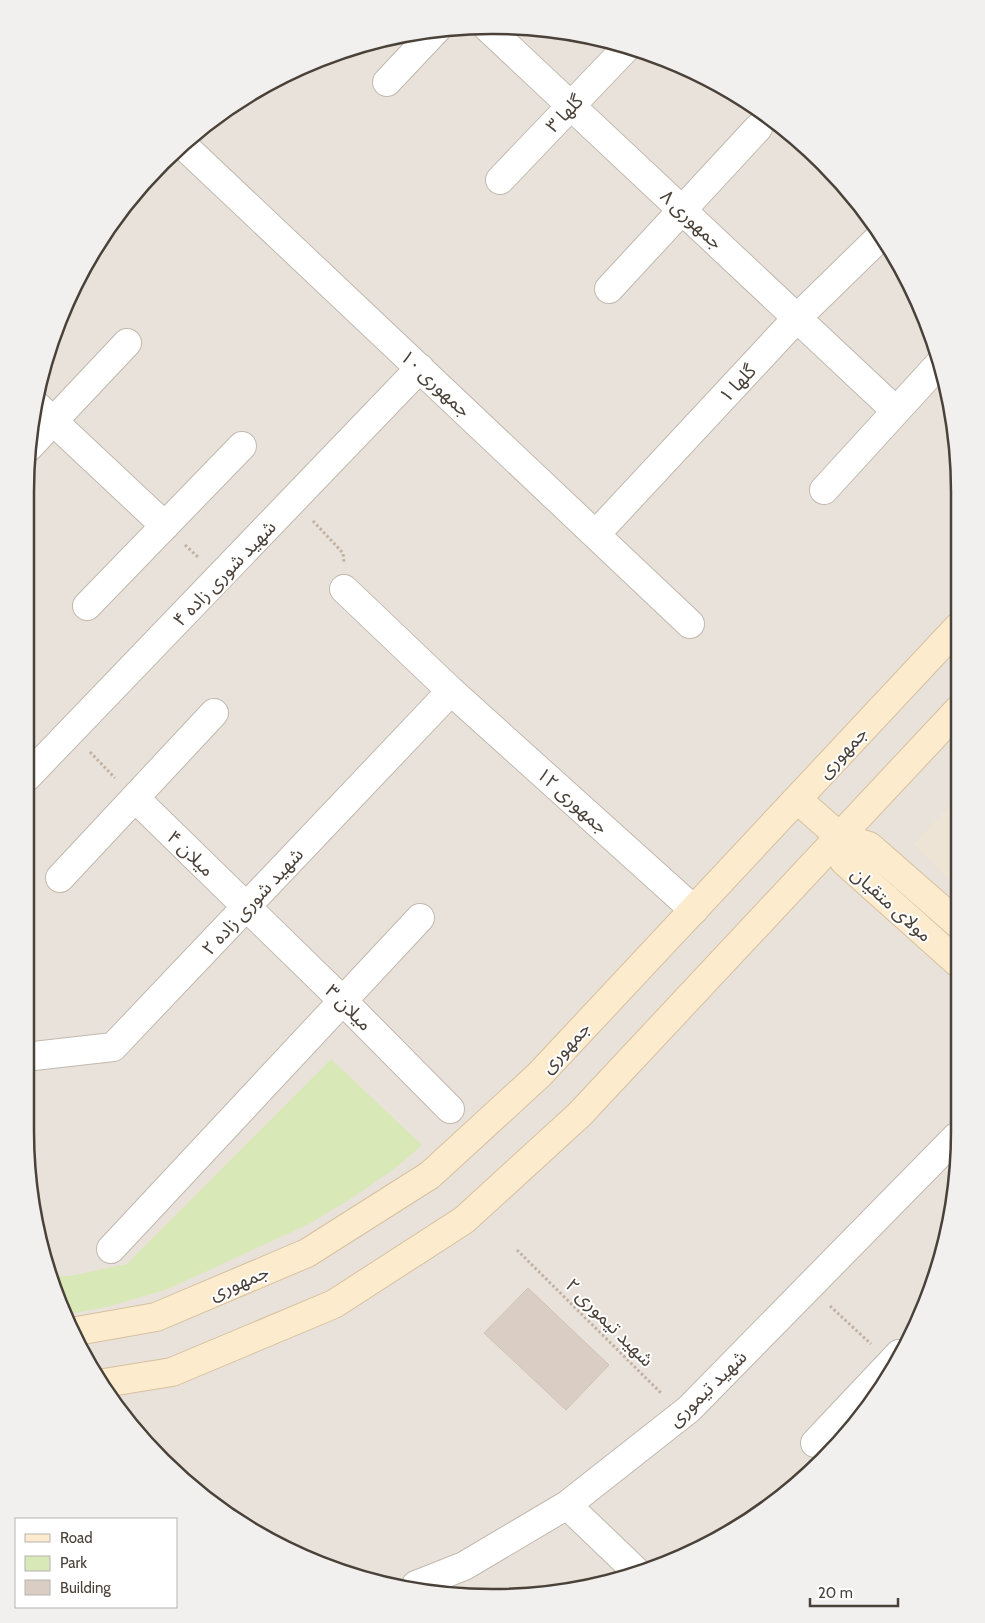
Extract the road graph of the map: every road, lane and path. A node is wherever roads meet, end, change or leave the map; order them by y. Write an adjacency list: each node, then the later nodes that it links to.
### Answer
1 (495, 34): 5 (street, جمهوری ۸)
2 (428, 39): 4 (street)
3 (622, 52): 5 (street, گلها ۳)
4 (388, 82)
5 (571, 106): 8 (street, گلها ۳); 9 (street, جمهوری ۸)
6 (758, 128): 9 (street)
7 (188, 150): 14 (street, جمهوری ۱۰)
8 (500, 180)
9 (682, 210): 11 (street); 12 (street, جمهوری ۸)
10 (876, 241): 12 (street, گلها ۱)
11 (609, 289)
12 (797, 318): 16 (street, جمهوری ۸); 23 (street, گلها ۱)
13 (128, 343): 17 (street)
14 (420, 368): 21 (street, شهید شوری زاده ۴); 23 (street, جمهوری ۱۰)
15 (934, 368): 16 (street)
16 (896, 411): 20 (street)
17 (45, 413): 18 (street); 22 (street)
18 (39, 425)
19 (242, 446): 22 (street)
20 (824, 490)
21 (293, 500): 24 (street, شهید شوری زاده ۴); 25 (path)
22 (165, 526): 24 (path); 26 (street)
23 (596, 534): 27 (street, جمهوری ۱۰)
24 (219, 577): 32 (street, شهید شوری زاده ۴)
25 (344, 589): 29 (street, جمهوری ۱۲)
26 (87, 606)
27 (690, 624)
28 (951, 634): 35 (main road, جمهوری)
29 (451, 691): 38 (street, شهید شوری زاده ۲); 39 (street, جمهوری ۱۲)
30 (214, 713): 34 (street)
31 (951, 718): 36 (main road)
32 (70, 732): 33 (street, شهید شوری زاده ۴); 34 (path)
33 (34, 770)
34 (135, 798): 37 (street); 38 (street, میلان ۴)
35 (797, 799): 36 (main road); 39 (main road, جمهوری)
36 (840, 837): 41 (main road, مولای متقیان); 42 (main road, مولای متقیان); 53 (main road)
37 (60, 878)
38 (246, 907): 43 (street, میلان ۳); 44 (street, شهید شوری زاده ۲)
39 (694, 910): 50 (main road, جمهوری)
40 (420, 918): 43 (street)
41 (951, 918)
42 (951, 957)
43 (343, 1001): 45 (street, میلان ۳); 47 (street)
44 (34, 1056)
45 (450, 1109)
46 (951, 1143): 49 (street, شهید تیموری)
47 (111, 1249)
48 (517, 1250): 54 (path, شهید تیموری ۲)
49 (810, 1287): 51 (path); 54 (street, شهید تیموری)
50 (80, 1330)
51 (891, 1358)
52 (882, 1373): 55 (street)
53 (109, 1382)
54 (683, 1414): 56 (street, شهید تیموری)
55 (815, 1443)
56 (567, 1505): 57 (street); 58 (street, شهید تیموری)
57 (633, 1567)
58 (423, 1583)

